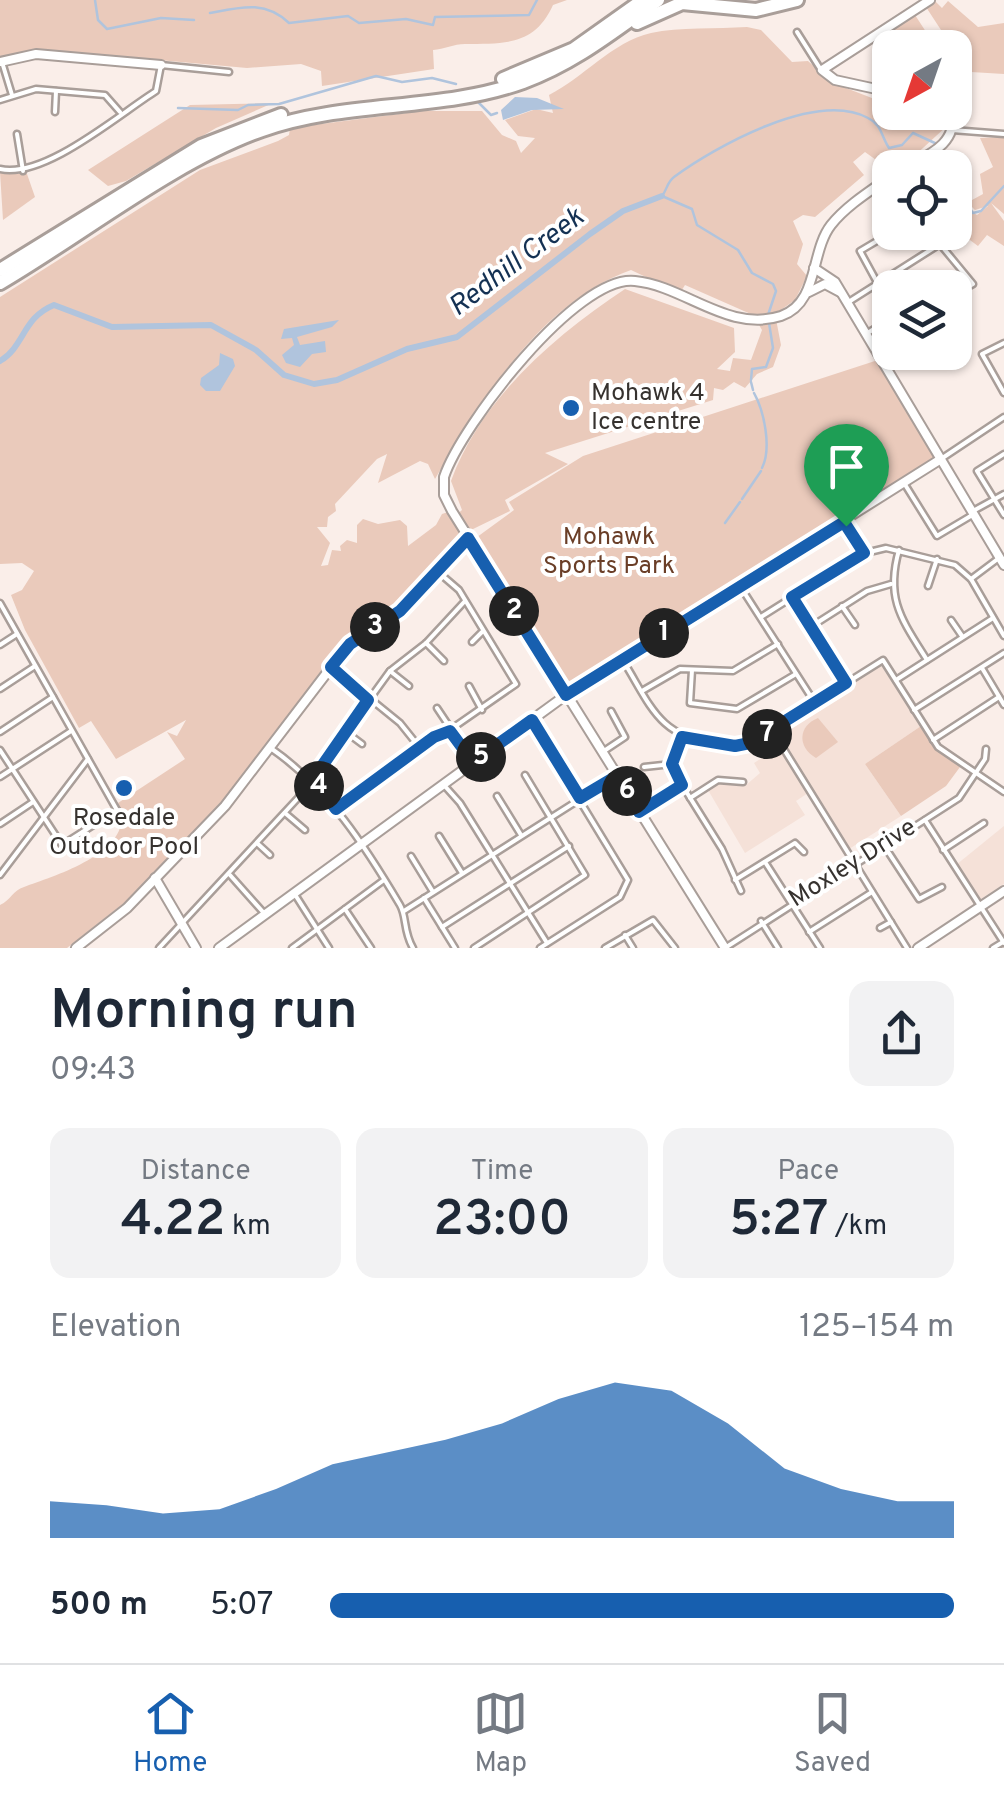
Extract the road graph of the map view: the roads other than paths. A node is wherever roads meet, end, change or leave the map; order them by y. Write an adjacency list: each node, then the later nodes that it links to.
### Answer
1 (658, 0): 6 (highway)
2 (797, 0): 6 (highway)
3 (930, 0): 9 (main road)
4 (641, 1): 7 (highway)
5 (796, 32): 11 (street)
6 (612, 36): 7 (highway)
7 (577, 52): 14 (highway)
8 (1, 62): 10 (main road); 17 (street)
9 (834, 63): 11 (main road); 13 (main road)
10 (162, 65): 12 (street); 20 (street)
11 (822, 70): 13 (main road)
12 (229, 72)
13 (844, 82): 15 (main road)
14 (488, 87): 31 (highway); 36 (highway)
15 (872, 88)
16 (56, 91): 17 (street); 19 (street); 20 (street)
17 (12, 96): 18 (street)
18 (0, 100)
19 (54, 112)
20 (121, 113): 26 (street)
21 (952, 130): 23 (street); 24 (main road)
22 (17, 134): 26 (street)
23 (1004, 134)
24 (936, 150)
25 (0, 169): 26 (street)
26 (23, 172)
27 (872, 191): 32 (main road)
28 (872, 244): 35 (street)
29 (931, 250): 33 (street)
30 (945, 250): 34 (street)
31 (3, 268)
32 (814, 268): 38 (main road); 39 (main road)
33 (900, 270)
34 (961, 270)
35 (872, 273)
36 (0, 282)
37 (872, 288): 40 (street)
38 (806, 294): 39 (main road); 54 (main road)
39 (842, 294): 40 (main road)
40 (848, 303): 42 (main road)
41 (872, 330): 42 (street)
42 (866, 334): 47 (main road)
43 (1004, 343): 44 (street)
44 (1004, 393)
45 (1004, 417): 47 (street)
46 (1004, 454): 50 (street)
47 (941, 459): 48 (main road); 51 (main road)
48 (904, 483): 51 (street); 53 (main road)
49 (1004, 494): 50 (street)
50 (995, 499): 51 (street); 52 (street)
51 (973, 513): 58 (main road)
52 (1004, 515)
53 (844, 522): 56 (street); 62 (main road)
54 (468, 538): 59 (main road); 97 (main road)
55 (898, 550): 56 (street); 57 (street); 61 (street)
56 (864, 553): 64 (street)
57 (937, 559): 60 (street); 63 (street)
58 (1002, 562): 60 (street)
59 (437, 571): 65 (street); 86 (main road)
60 (971, 578): 69 (street)
61 (891, 584): 67 (street); 83 (street)
62 (740, 586): 68 (street); 82 (main road)
63 (928, 586)
64 (792, 597): 68 (street); 72 (street)
65 (465, 601): 73 (street); 78 (street)
66 (0, 603): 74 (street)
67 (842, 606): 71 (street); 72 (street)
68 (761, 618): 79 (street)
69 (993, 618): 75 (street); 76 (street)
70 (950, 620): 76 (street)
71 (855, 625)
72 (811, 626): 92 (street)
73 (482, 632): 77 (street); 104 (street)
74 (17, 634): 80 (street); 85 (street)
75 (1004, 636)
76 (962, 637): 83 (street)
77 (472, 642)
78 (426, 643): 84 (street); 89 (street)
79 (778, 644): 88 (street); 90 (street)
80 (0, 645)
81 (1004, 653): 87 (street)
82 (622, 659): 96 (street); 97 (main road)
83 (927, 660): 91 (street)
84 (444, 661)
85 (36, 666): 95 (street); 99 (street)
86 (331, 667): 100 (street); 117 (main road)
87 (982, 668): 98 (street); 105 (street)
88 (692, 670): 90 (street); 96 (street)
89 (390, 671): 93 (street); 100 (street)
90 (796, 674): 101 (street)
91 (896, 680): 92 (street); 105 (street)
92 (846, 683): 101 (street)
93 (409, 686)
94 (469, 686): 104 (street)
95 (0, 688)
96 (642, 691): 113 (street)
97 (566, 695): 107 (main road); 120 (main road)
98 (1000, 697): 102 (street); 114 (street)
99 (53, 698): 109 (street); 111 (street)
100 (368, 700): 112 (street); 116 (street)
101 (815, 703): 108 (street)
102 (1004, 705)
103 (437, 708): 110 (street)
104 (482, 710): 110 (street)
105 (914, 710): 114 (street)
106 (611, 711): 120 (street)
107 (532, 720): 122 (main road); 136 (street)
108 (772, 730): 113 (street); 162 (street)
109 (71, 731): 121 (street); 125 (street)
110 (450, 731): 116 (street); 122 (street)
111 (0, 732)
112 (346, 732): 115 (street); 130 (street)
113 (682, 737): 123 (street)
114 (933, 740): 127 (street)
115 (362, 744)
116 (420, 748): 139 (street)
117 (272, 749): 130 (street); 168 (main road)
118 (986, 749): 127 (street)
119 (0, 750): 125 (street)
120 (602, 752): 128 (main road)
121 (88, 759): 140 (street); 143 (street)
122 (473, 762): 132 (main road)
123 (672, 764): 124 (street); 133 (street)
124 (644, 767)
125 (12, 769): 129 (street); 138 (street)
126 (525, 775): 144 (street)
127 (976, 775): 134 (street); 146 (street, Moxley Drive)
128 (617, 776): 136 (street); 141 (main road)
129 (0, 777)
130 (313, 779): 139 (street); 142 (street)
131 (743, 782): 137 (street)
132 (443, 784): 153 (main road); 158 (street)
133 (682, 785): 137 (street); 141 (street)
134 (1004, 792)
135 (496, 796): 150 (street)
136 (580, 798): 144 (street); 194 (street)
137 (690, 798): 170 (street)
138 (33, 802): 143 (street); 148 (street)
139 (336, 809): 153 (street)
140 (117, 810): 143 (street); 145 (street)
141 (639, 812): 209 (main road)
142 (285, 813): 149 (street); 152 (street)
143 (43, 817): 166 (street)
144 (551, 817): 150 (street); 154 (street)
145 (122, 819)
146 (924, 820): 155 (street, Moxley Drive); 156 (street)
147 (984, 823): 156 (street)
148 (0, 824)
149 (305, 830)
150 (521, 835): 158 (street)
151 (439, 836): 164 (street)
152 (258, 844): 159 (street); 167 (street)
153 (361, 844): 169 (street); 177 (main road)
154 (569, 846): 171 (street); 183 (street)
155 (885, 846): 162 (street, Moxley Drive); 165 (street)
156 (943, 850): 180 (street)
157 (804, 852): 161 (street)
158 (492, 854): 164 (street); 171 (street)
159 (270, 855)
160 (411, 856): 174 (street)
161 (765, 862): 170 (street); 179 (street)
162 (854, 863): 175 (street); 179 (street, Moxley Drive)
163 (911, 869): 165 (street)
164 (462, 873): 174 (street)
165 (902, 874): 172 (street)
166 (0, 875)
167 (230, 875): 184 (street); 186 (street)
168 (155, 878): 186 (main road); 195 (main road)
169 (384, 880): 181 (street); 182 (street)
170 (735, 880): 173 (street)
171 (510, 884): 183 (street); 188 (street)
172 (942, 887)
173 (741, 891)
174 (432, 892): 178 (street)
175 (872, 892): 187 (street); 191 (street)
176 (1004, 892): 180 (main road)
177 (294, 893): 184 (main road); 190 (street)
178 (424, 898): 182 (street); 188 (street)
179 (791, 902): 185 (street, Moxley Drive); 191 (street)
180 (981, 907): 193 (street); 213 (main road)
181 (345, 908): 190 (street); 201 (street)
182 (404, 911): 202 (street)
183 (528, 914): 194 (street); 204 (street)
184 (265, 915): 198 (main road)
185 (761, 921): 209 (street, Moxley Drive); 210 (street)
186 (181, 922): 196 (street); 197 (main road)
187 (890, 922): 189 (street); 212 (street)
188 (442, 926): 203 (street)
189 (880, 928)
190 (317, 929): 199 (street); 200 (street)
191 (810, 932): 211 (street)
192 (625, 936): 206 (street); 207 (street); 208 (street)
193 (1004, 942): 214 (street)
194 (547, 943): 205 (street)
195 (76, 948)
196 (160, 948)
197 (196, 948)
198 (220, 948)
199 (292, 948)
200 (329, 948)
201 (371, 948)
202 (413, 948)
203 (455, 948)
204 (474, 948)
205 (540, 948)
206 (605, 948)
207 (633, 948)
208 (674, 948)
209 (725, 948)
210 (778, 948)
211 (820, 948)
212 (908, 948)
213 (918, 948)
214 (993, 948)

